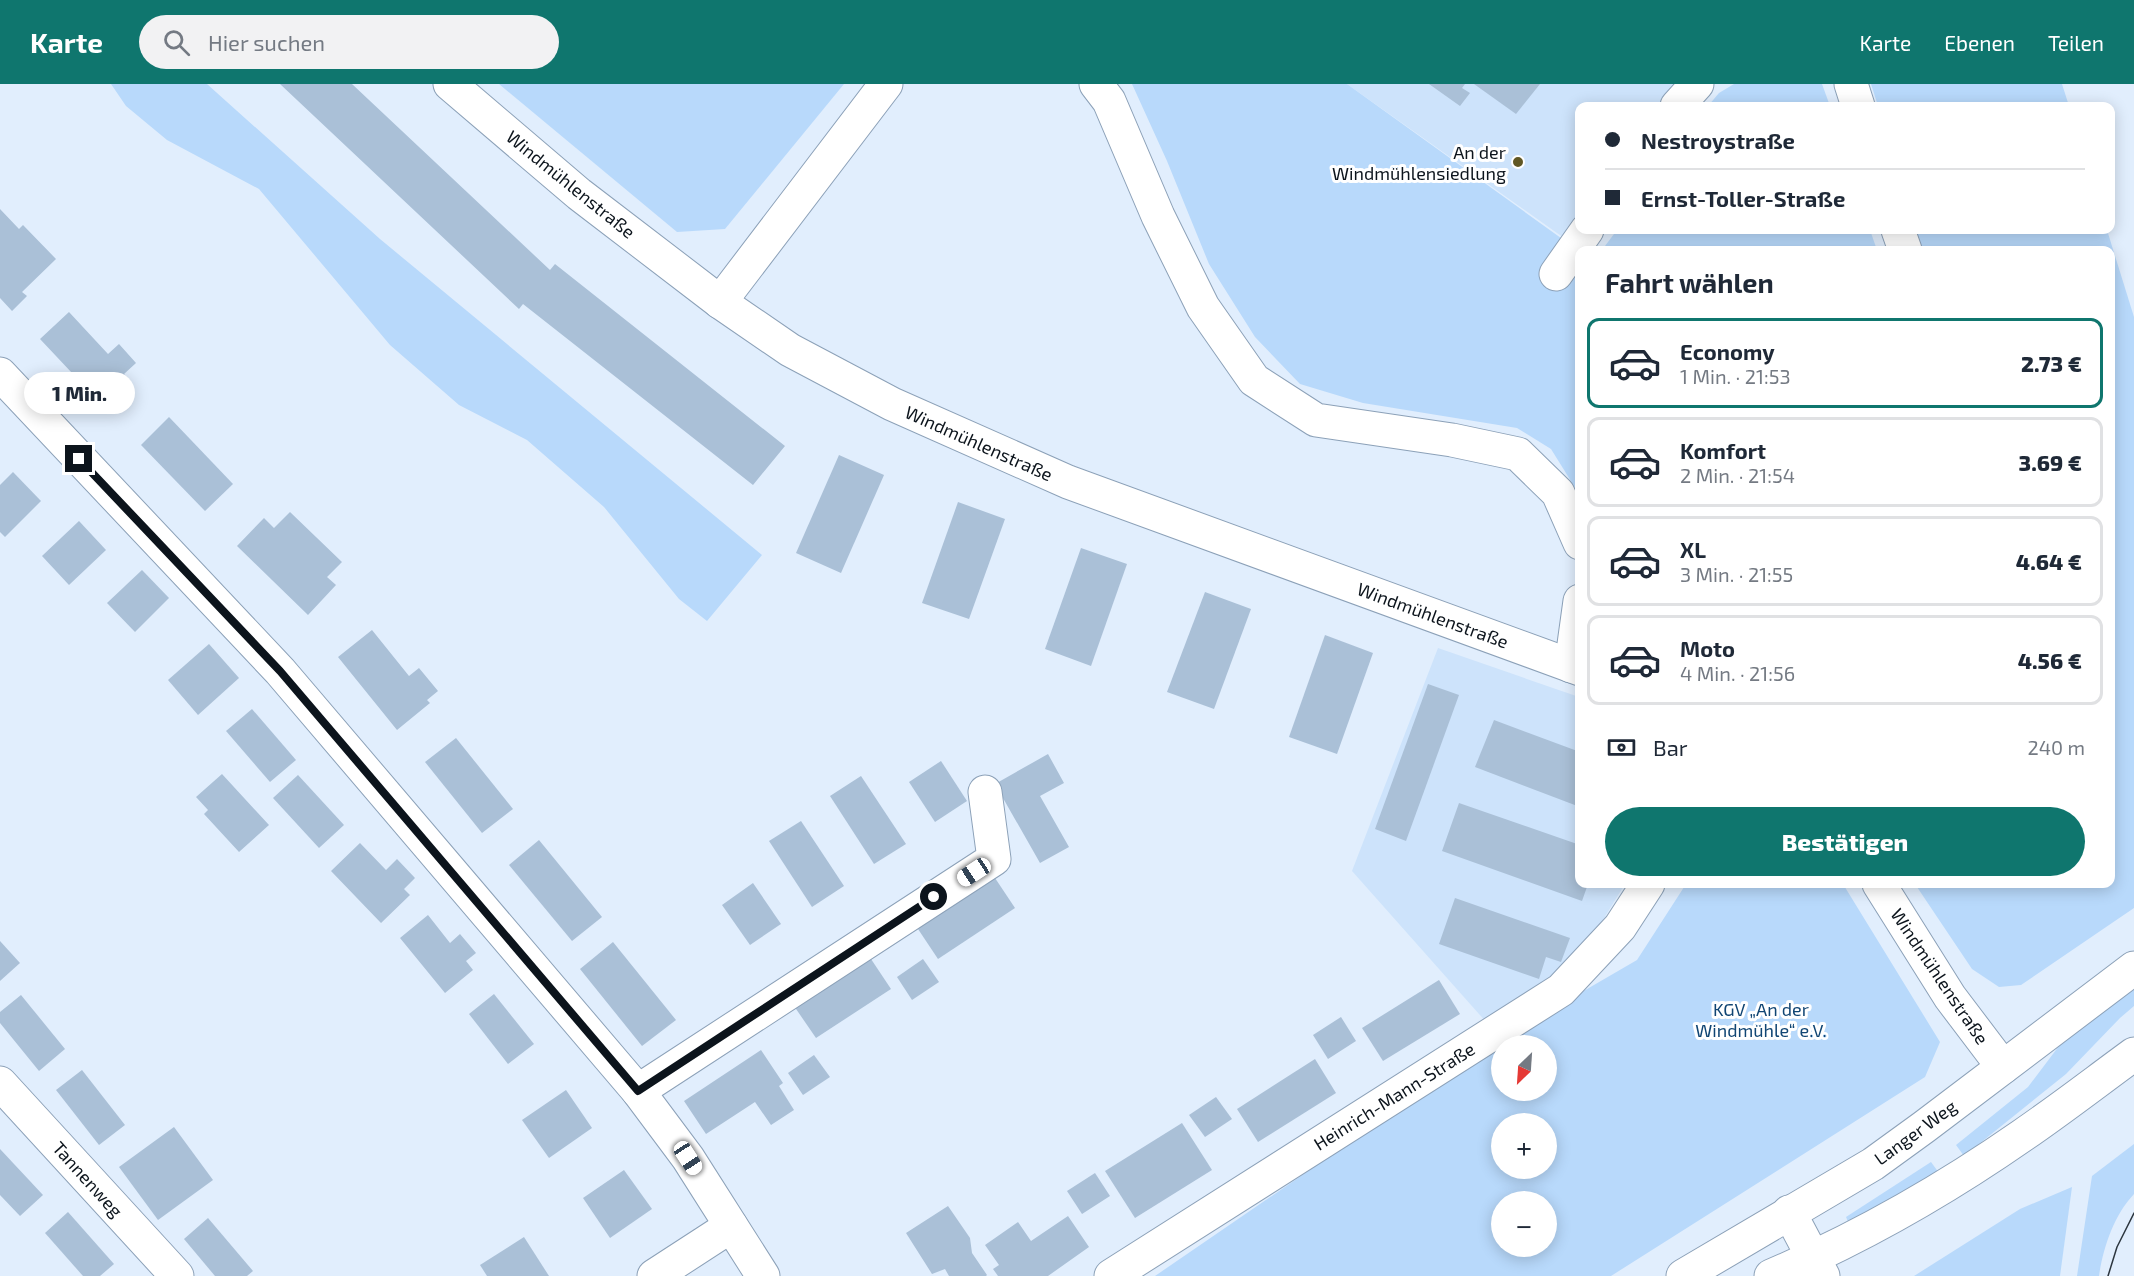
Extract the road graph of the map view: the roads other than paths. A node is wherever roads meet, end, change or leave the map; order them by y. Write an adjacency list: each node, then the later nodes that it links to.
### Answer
1 (450, 84): 10 (street, Windmühlenstraße)
2 (886, 84): 10 (street)
3 (1096, 84): 12 (street)
4 (1697, 84): 6 (street)
5 (1851, 84): 7 (street)
6 (1681, 102)
7 (1857, 102)
8 (1575, 247): 9 (street)
9 (1556, 274)
10 (720, 302): 13 (street, Windmühlenstraße)
11 (0, 374): 21 (street)
12 (1575, 532)
13 (1575, 667)
14 (985, 792): 21 (street)
15 (1645, 888): 28 (street, Heinrich-Mann-Straße)
16 (1881, 888): 19 (street, Windmühlenstraße)
17 (2134, 968): 19 (street, Langer Weg)
18 (2134, 1054): 24 (street)
19 (2003, 1067): 22 (street, Langer Weg)
20 (0, 1083): 25 (street, Tannenweg)
21 (638, 1091): 23 (street)
22 (1789, 1212): 24 (street); 29 (street, Langer Weg)
23 (731, 1226): 26 (street); 27 (street)
24 (1818, 1267): 30 (street)
25 (177, 1276)
26 (654, 1276)
27 (763, 1276)
28 (1111, 1276)
29 (1683, 1276)
30 (1771, 1276)

